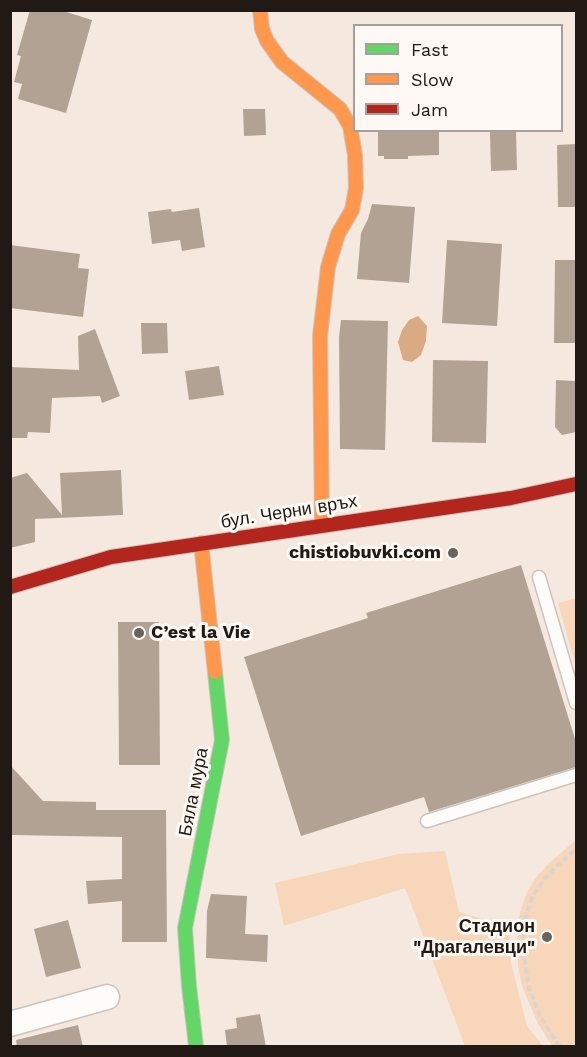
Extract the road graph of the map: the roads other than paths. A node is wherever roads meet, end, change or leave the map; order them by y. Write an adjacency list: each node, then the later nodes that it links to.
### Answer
1 (260, 10): 3 (street)
2 (576, 484): 3 (street, бул. Черни връх)
3 (321, 525): 4 (street, бул. Черни връх)
4 (201, 543): 6 (street, бул. Черни връх); 12 (street, Бяла мура)
5 (539, 577): 7 (lane)
6 (10, 587)
7 (576, 703)
8 (576, 775): 9 (lane)
9 (427, 821)
10 (107, 997): 11 (street)
11 (10, 1024)
12 (196, 1047)

